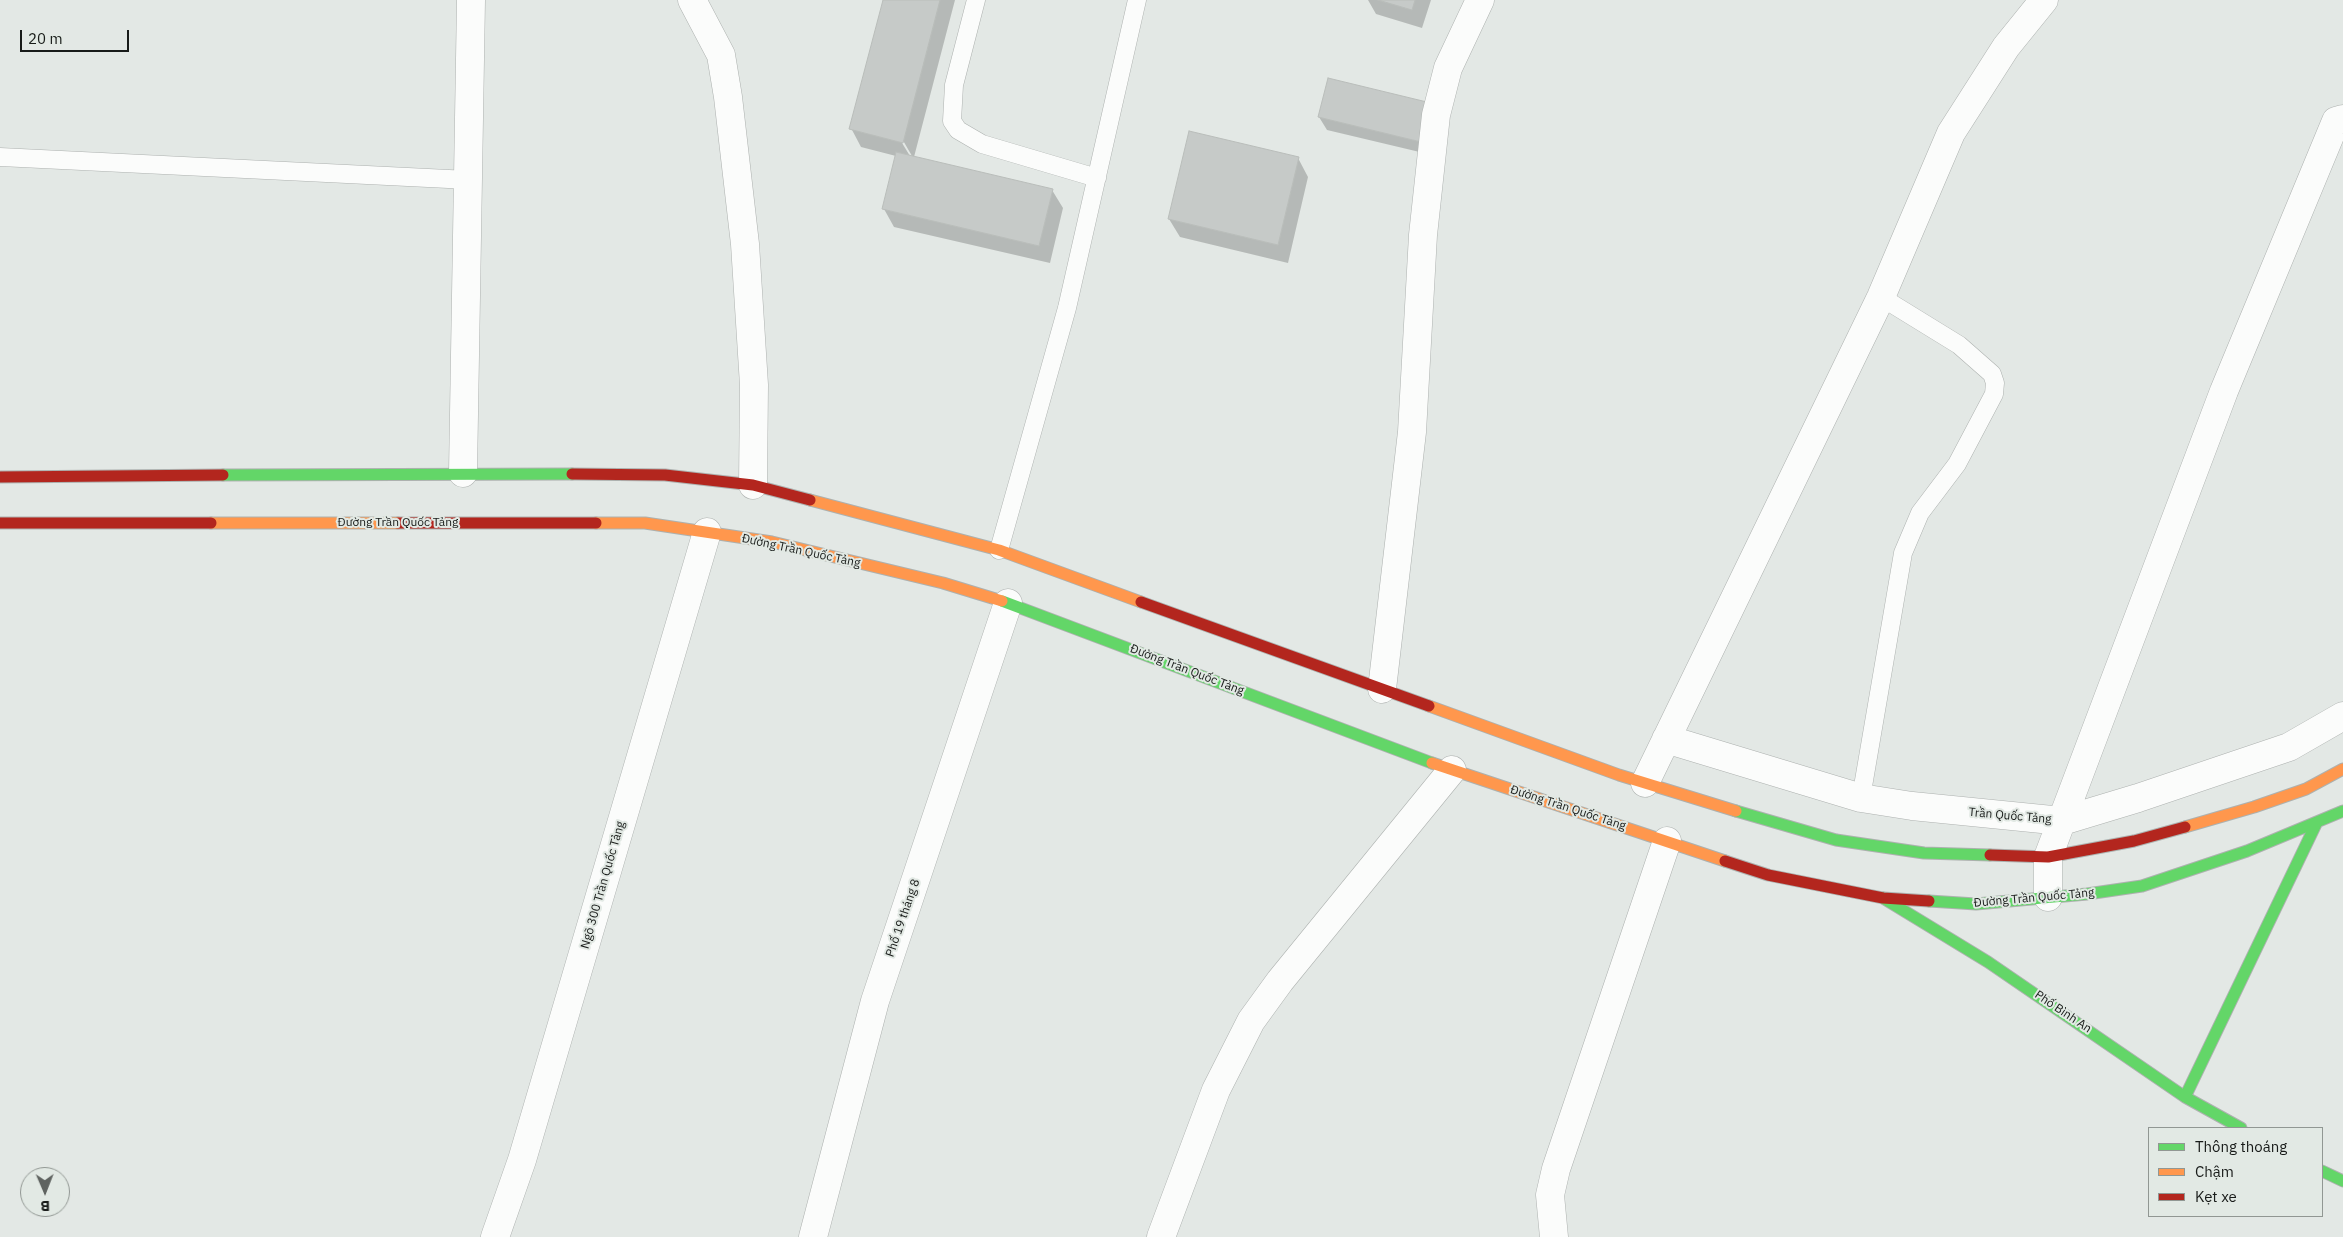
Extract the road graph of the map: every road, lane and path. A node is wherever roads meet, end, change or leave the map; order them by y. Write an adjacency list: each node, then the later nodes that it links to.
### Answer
1 (470, 0): 10 (street)
2 (692, 0): 14 (street)
3 (976, 0): 9 (lane)
4 (1138, 0): 9 (lane)
5 (1480, 0): 19 (street)
6 (2044, 0): 11 (street)
7 (2343, 119): 27 (street)
8 (0, 157): 10 (lane)
9 (1097, 178): 17 (lane)
10 (469, 180): 12 (street)
11 (1881, 297): 21 (street); 25 (lane)
12 (463, 473): 13 (main road); 14 (main road)
13 (0, 477)
14 (753, 485): 17 (main road)
15 (0, 523): 16 (main road, Đường Trần Quốc Tảng)
16 (707, 532): 18 (main road, Đường Trần Quốc Tảng); 37 (street, Ngõ 300 Trần Quốc Tảng)
17 (999, 550): 19 (main road)
18 (1008, 603): 23 (main road, Đường Trần Quốc Tảng); 38 (street, Phố 19 tháng 8)
19 (1382, 689): 24 (main road)
20 (2343, 716): 27 (street, Trần Quốc Tảng)
21 (1666, 739): 24 (street); 25 (street, Trần Quốc Tảng)
22 (2343, 769): 30 (main road)
23 (1452, 770): 29 (main road, Đường Trần Quốc Tảng); 39 (street)
24 (1645, 783): 30 (main road)
25 (1861, 798): 27 (street, Trần Quốc Tảng)
26 (2343, 811): 28 (main road, Đường Trần Quốc Tảng)
27 (2062, 820): 30 (street)
28 (2317, 822): 31 (main road, Đường Trần Quốc Tảng); 33 (main road)
29 (1667, 841): 32 (main road, Đường Trần Quốc Tảng); 40 (street)
30 (2048, 857): 31 (street)
31 (2048, 897): 32 (main road, Đường Trần Quốc Tảng)
32 (1883, 898): 33 (main road, Phố Bình An)
33 (2185, 1097): 34 (main road, Phố Bình An)
34 (2239, 1127)
35 (2323, 1171): 36 (main road)
36 (2343, 1181)
37 (495, 1237)
38 (813, 1237)
39 (1161, 1237)
40 (1554, 1237)

